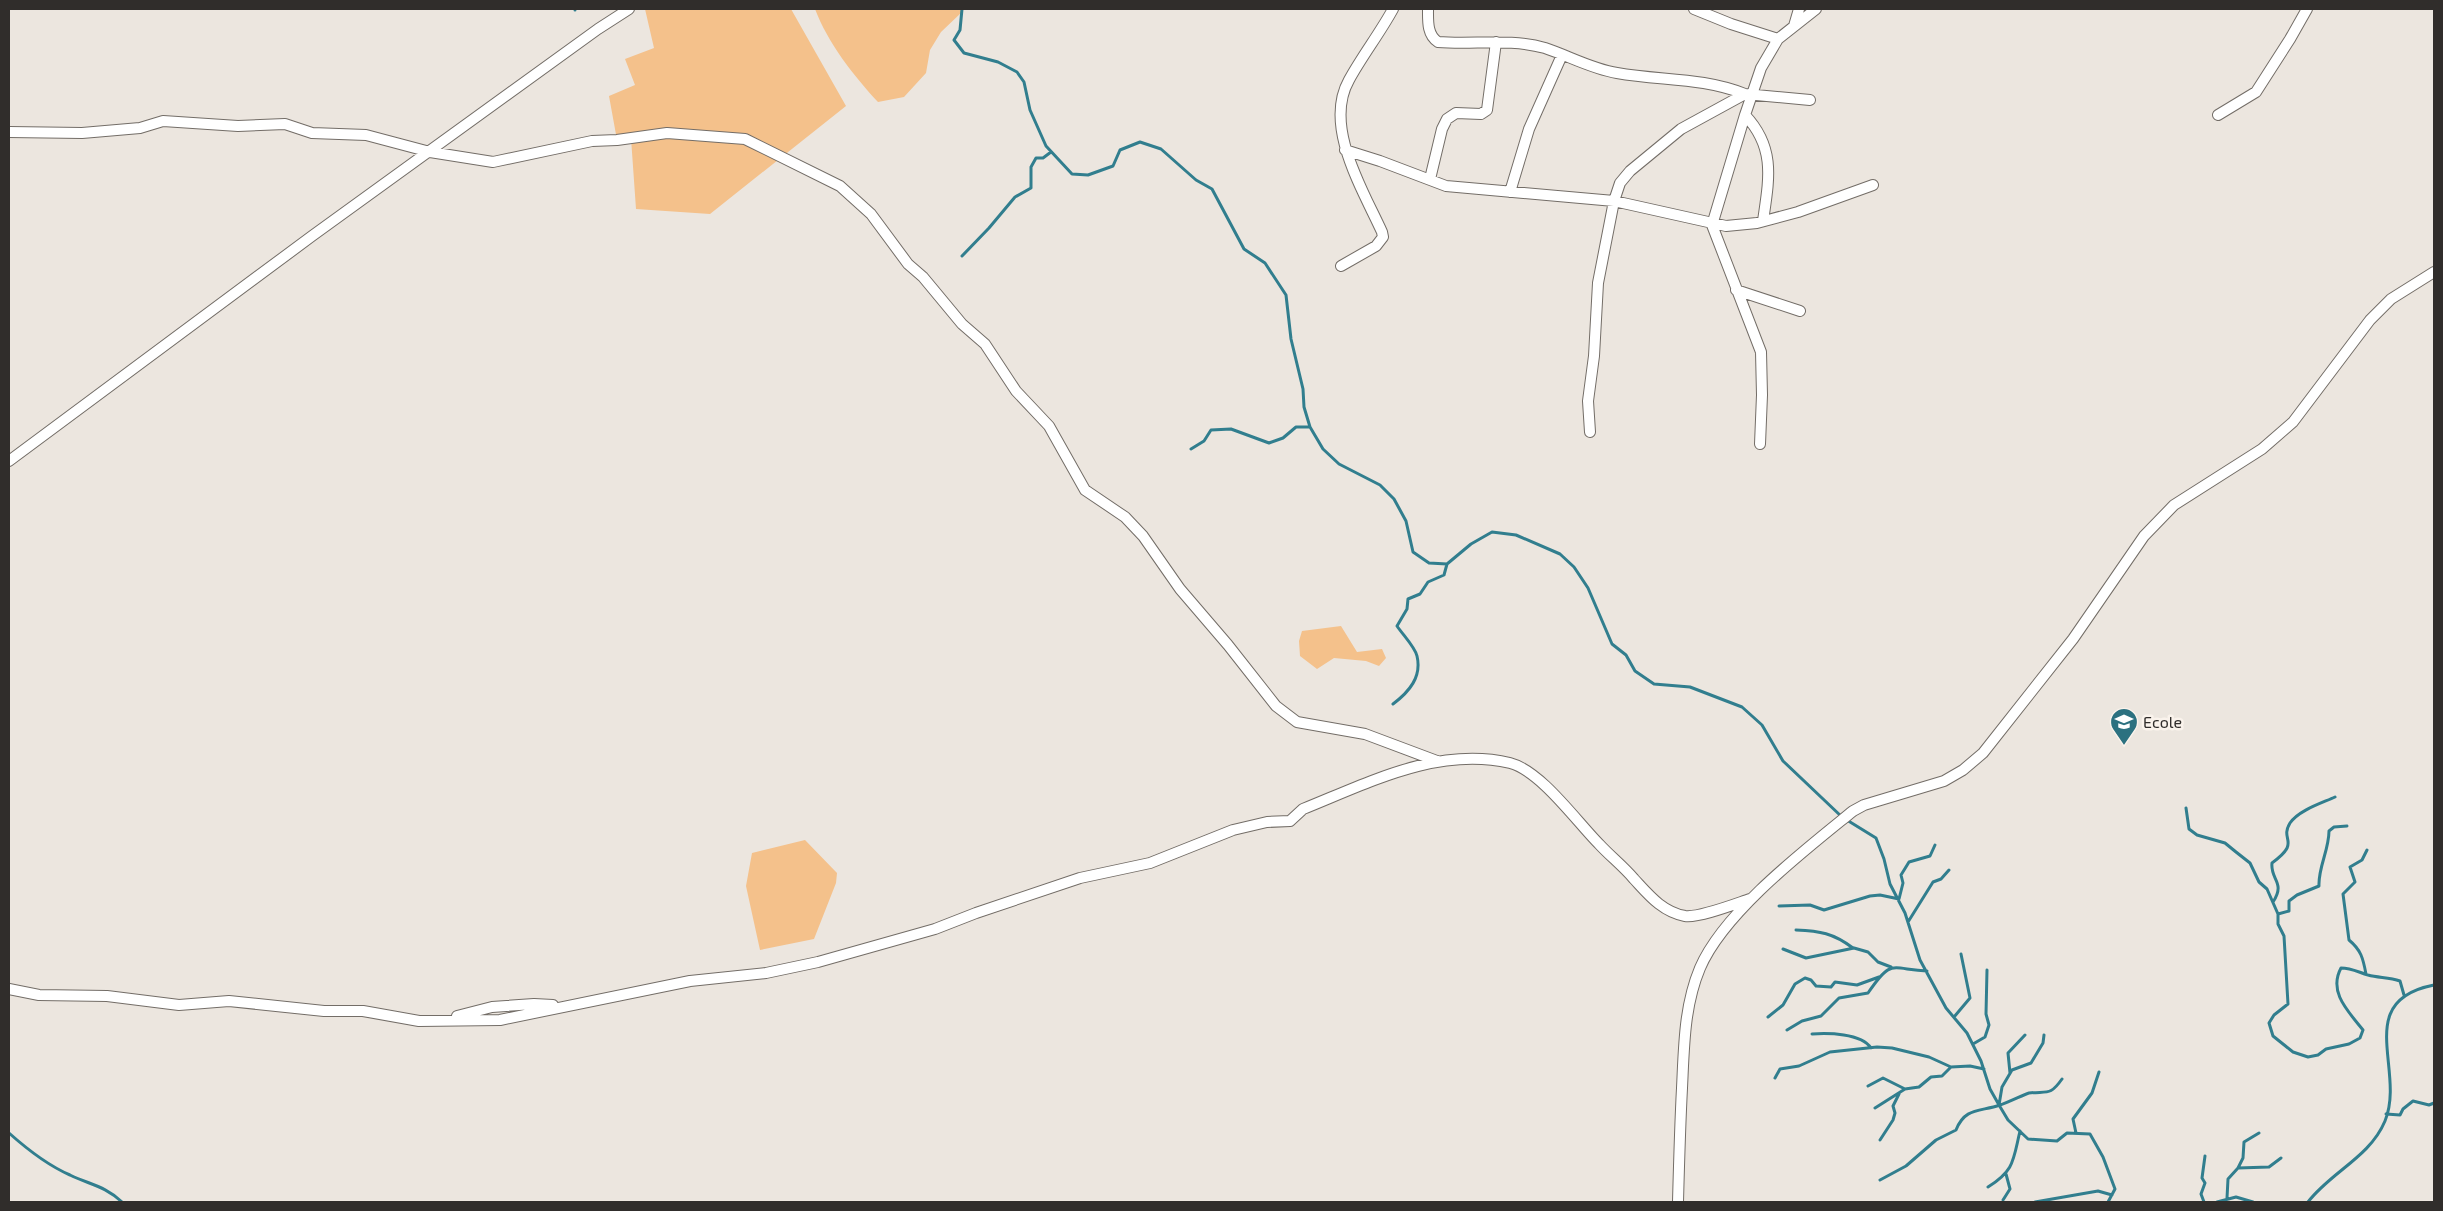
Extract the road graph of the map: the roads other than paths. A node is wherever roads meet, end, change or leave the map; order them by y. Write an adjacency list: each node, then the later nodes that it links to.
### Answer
1 (629, 9): 18 (street)
2 (1393, 9): 17 (street)
3 (1428, 9): 10 (street)
4 (1694, 9): 9 (street)
5 (1799, 9): 8 (street)
6 (1816, 9): 8 (street)
7 (2307, 9): 15 (street)
8 (1794, 26): 9 (street)
9 (1778, 39): 12 (street)
10 (1496, 42): 11 (street); 19 (street)
11 (1562, 55): 12 (street); 21 (street)
12 (1748, 95): 13 (street); 14 (street); 22 (street)
13 (1810, 100)
14 (1745, 115): 23 (street); 24 (street)
15 (2218, 115)
16 (9, 132): 18 (street)
17 (1345, 150): 19 (street); 25 (street)
18 (430, 152): 31 (street); 32 (street)
19 (1430, 179): 21 (street)
20 (1873, 185): 23 (street)
21 (1510, 192): 22 (street)
22 (1614, 201): 24 (street); 29 (street)
23 (1763, 221): 24 (street)
24 (1712, 225): 27 (street)
25 (1341, 266)
26 (2434, 272): 33 (street)
27 (1736, 290): 28 (street); 30 (street)
28 (1800, 311)
29 (1590, 432)
30 (1760, 444)
31 (9, 461)
32 (1437, 761): 33 (street); 34 (street)
33 (1750, 899): 35 (street)
34 (9, 989)
35 (1678, 1202)

